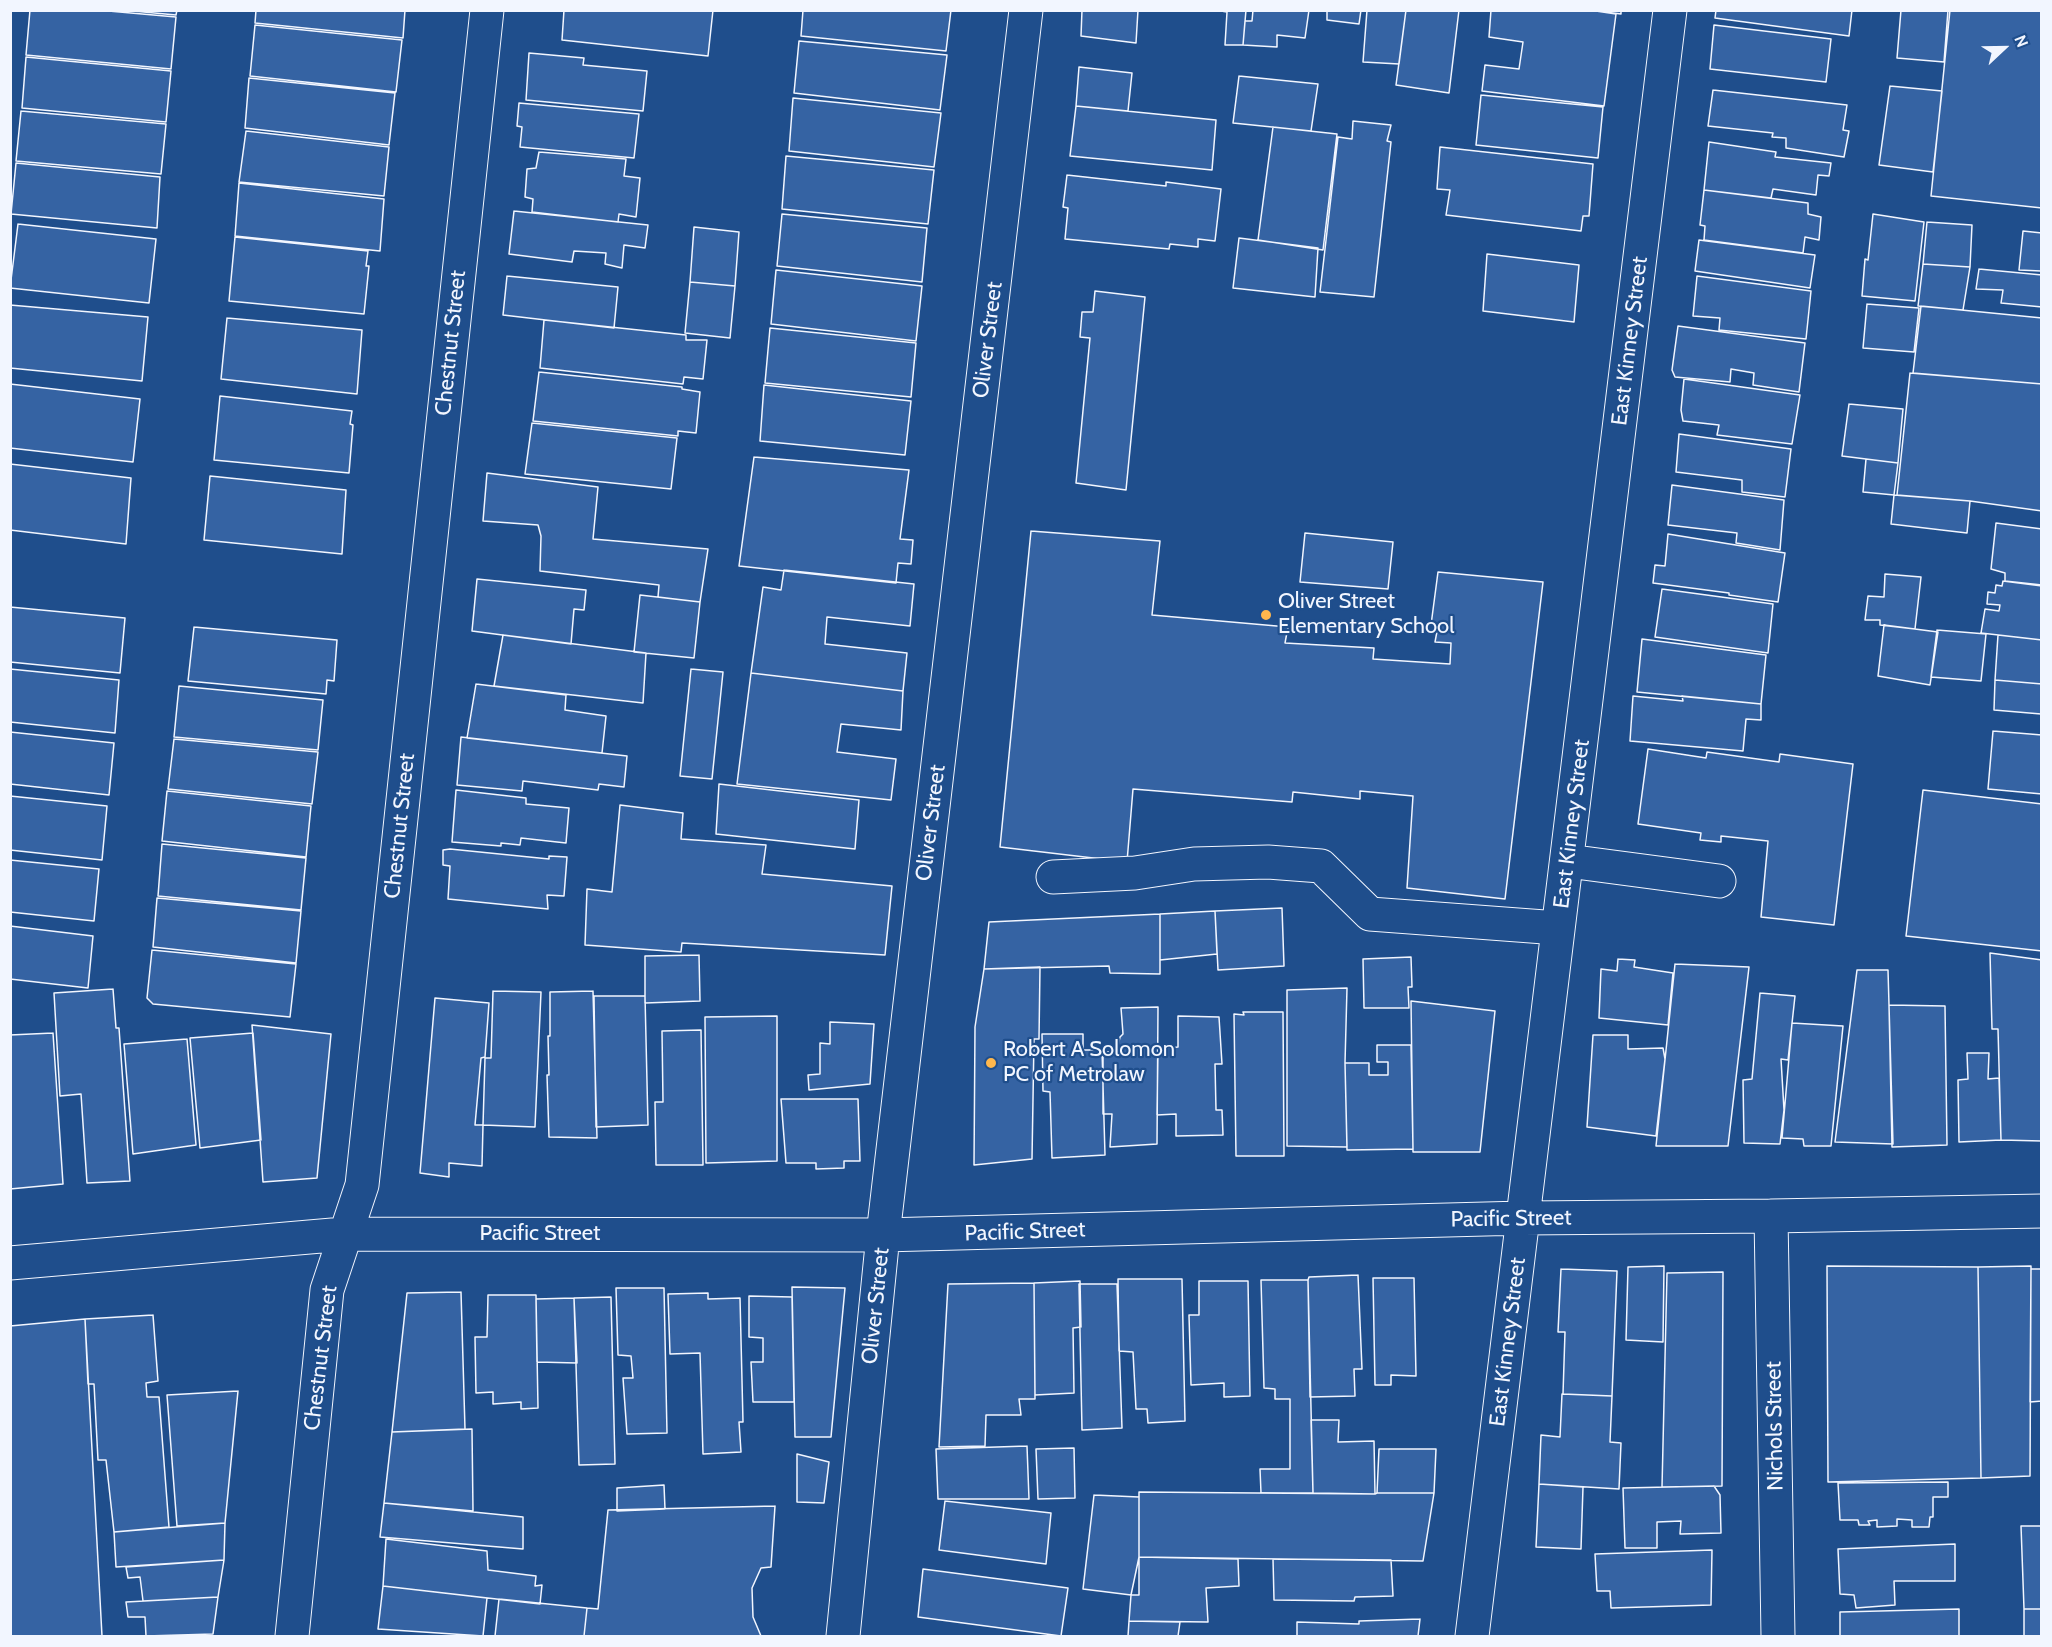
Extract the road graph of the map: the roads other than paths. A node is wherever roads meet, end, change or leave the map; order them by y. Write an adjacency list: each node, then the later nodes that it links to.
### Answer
1 (487, 10): 11 (street, Chestnut Street)
2 (1026, 10): 12 (street, Oliver Street)
3 (1670, 10): 4 (street, East Kinney Street)
4 (1568, 861): 6 (street); 7 (street, East Kinney Street)
5 (1053, 877): 7 (street)
6 (1719, 880)
7 (1558, 928): 10 (street, East Kinney Street)
8 (2042, 1211): 9 (street, Pacific Street)
9 (1772, 1216): 10 (street, Pacific Street); 17 (street, Nichols Street)
10 (1523, 1218): 12 (street, Pacific Street); 16 (street, East Kinney Street)
11 (344, 1234): 12 (street, Pacific Street); 13 (street, Pacific Street); 14 (street, Chestnut Street)
12 (883, 1235): 15 (street, Oliver Street)
13 (10, 1263)
14 (292, 1636)
15 (843, 1636)
16 (1472, 1636)
17 (1778, 1636)

